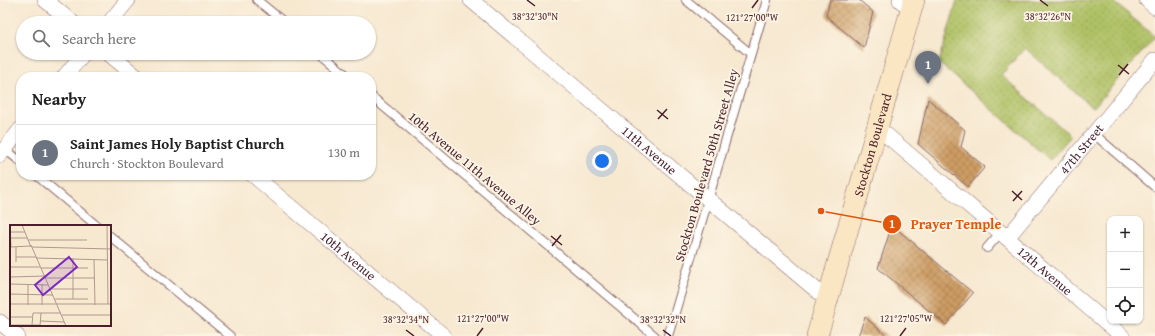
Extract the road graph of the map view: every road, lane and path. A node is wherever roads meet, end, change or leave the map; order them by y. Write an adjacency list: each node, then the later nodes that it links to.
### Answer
1 (45, 0): 10 (street)
2 (128, 0): 11 (street)
3 (257, 0): 12 (lane)
4 (471, 0): 30 (street, 11th Avenue)
5 (686, 0): 13 (lane)
6 (767, 0): 13 (lane, Stockton Boulevard 50th Street Alley)
7 (1147, 0): 9 (street)
8 (908, 3): 22 (main road, Stockton Boulevard)
9 (1155, 6)
10 (64, 16)
11 (115, 16)
12 (276, 16)
13 (751, 54): 30 (lane, Stockton Boulevard 50th Street Alley)
14 (78, 60): 18 (street)
15 (116, 60): 19 (street)
16 (328, 60): 20 (lane)
17 (1155, 60): 23 (street, 47th Street)
18 (68, 72)
19 (131, 72)
20 (343, 72)
21 (376, 100): 40 (lane, 10th Avenue 11th Avenue Alley)
22 (877, 127): 32 (street, 12th Avenue); 35 (main road, Stockton Boulevard)
23 (1094, 134): 29 (lane); 32 (street, 47th Street)
24 (16, 135): 25 (street)
25 (2, 152): 26 (lane)
26 (16, 159)
27 (42, 180): 31 (lane)
28 (259, 180): 39 (street, 10th Avenue)
29 (1155, 187)
30 (708, 199): 35 (street, 11th Avenue); 41 (lane, Stockton Boulevard 50th Street Alley)
31 (97, 225)
32 (1004, 235): 34 (lane); 43 (street, 12th Avenue)
33 (111, 237): 38 (lane)
34 (987, 248)
35 (828, 299): 42 (main road, Stockton Boulevard)
36 (0, 322): 37 (street)
37 (17, 336)
38 (230, 336)
39 (444, 336)
40 (656, 336)
41 (668, 336)
42 (817, 336)
43 (1122, 336)

